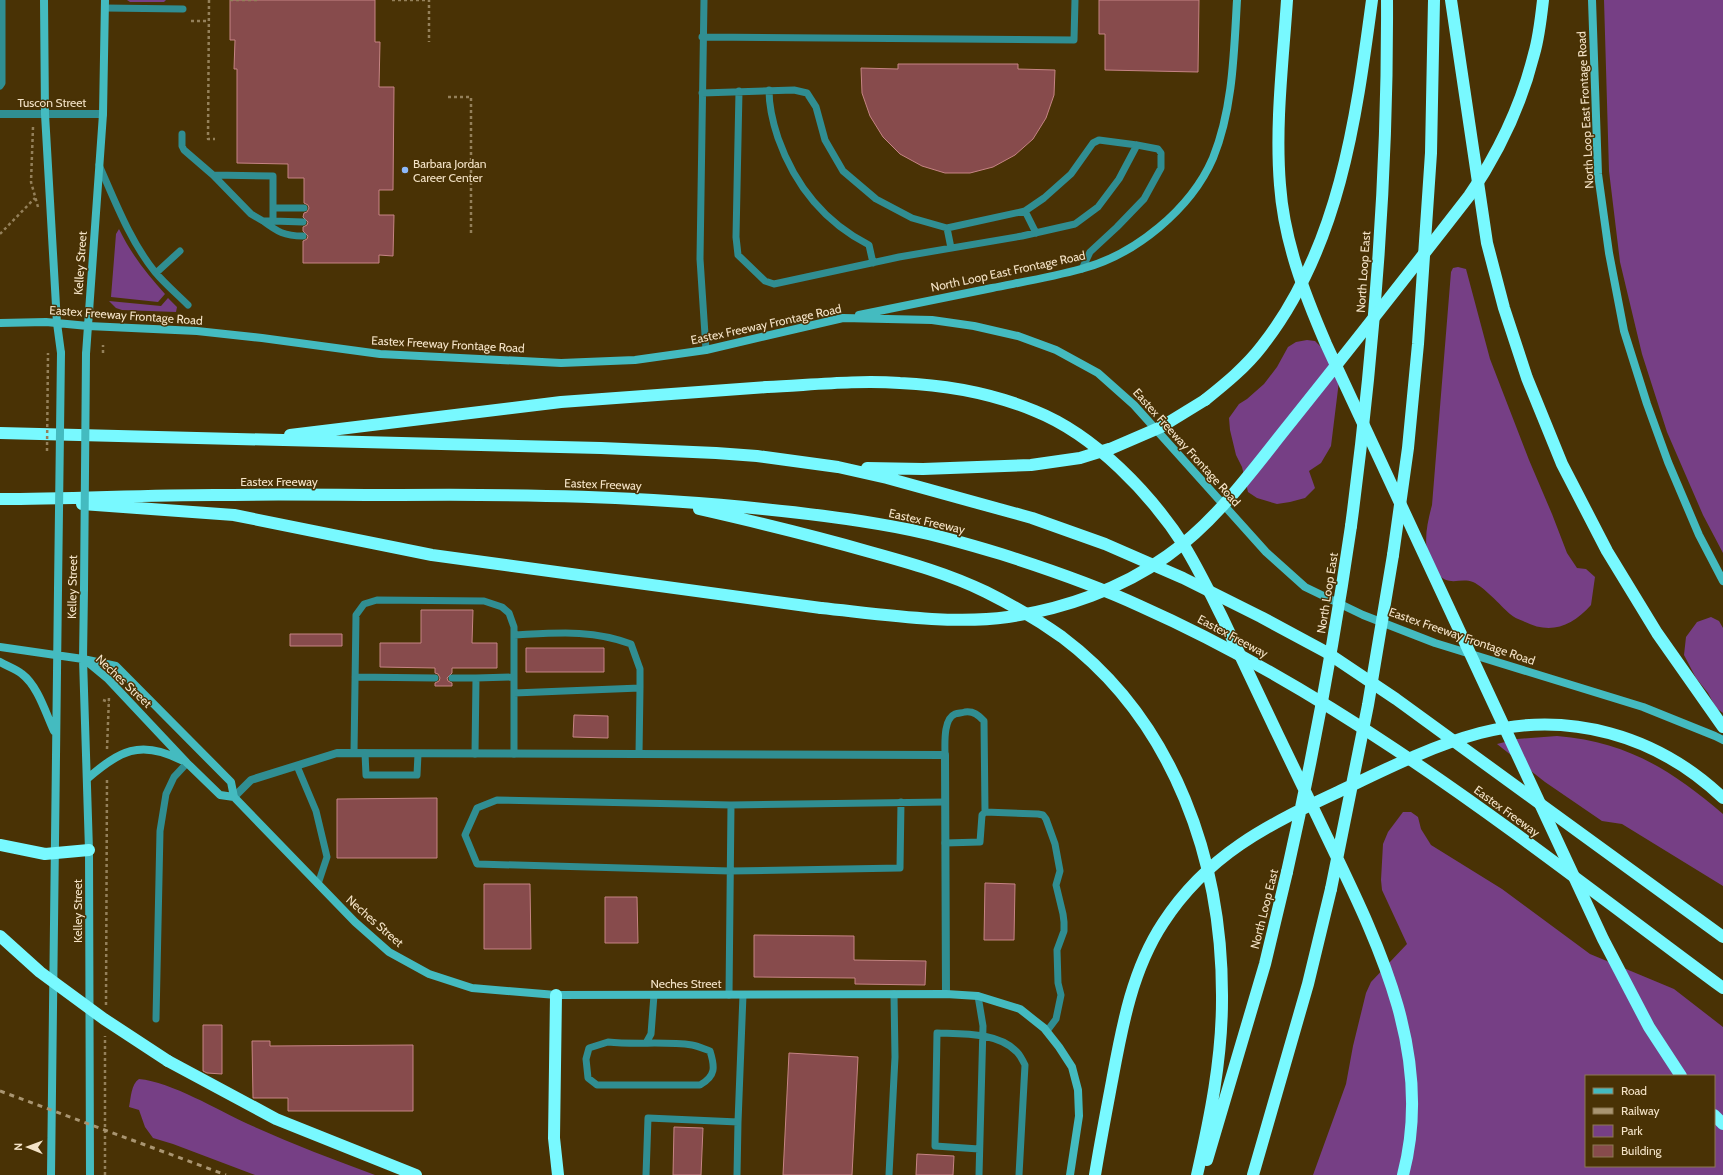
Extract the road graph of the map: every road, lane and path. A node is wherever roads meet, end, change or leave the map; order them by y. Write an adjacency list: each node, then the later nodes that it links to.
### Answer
1 (2, 0): 24 (lane)
2 (44, 0): 30 (main road, Kelley Street)
3 (209, 0): 21 (path)
4 (230, 0): 5 (path)
5 (258, 0)
6 (392, 0): 7 (path)
7 (401, 0): 23 (path)
8 (704, 0): 22 (lane)
9 (1075, 0): 22 (lane)
10 (1237, 0): 52 (main road, North Loop East Frontage Road)
11 (1287, 0): 126 (highway, bridge)
12 (1372, 0): 64 (highway, bridge)
13 (1387, 0): 144 (highway, North Loop East, bridge)
14 (1434, 0): 145 (highway, bridge)
15 (1451, 0): 83 (highway)
16 (1543, 0): 65 (highway, bridge)
17 (1592, 0): 67 (main road, North Loop East Frontage Road)
18 (105, 4): 19 (lane); 31 (main road, Kelley Street)
19 (183, 9)
20 (191, 21): 21 (path)
21 (208, 21): 33 (path)
22 (702, 37): 27 (lane)
23 (429, 42)
24 (0, 86)
25 (769, 90): 26 (lane); 44 (lane); 51 (lane)
26 (739, 91): 27 (lane); 51 (lane)
27 (702, 93): 60 (lane)
28 (448, 97): 48 (path)
29 (0, 114): 30 (street, Tuscon Street)
30 (45, 114): 31 (street, Tuscon Street); 57 (main road, Kelley Street)
31 (103, 114): 35 (main road, Kelley Street)
32 (182, 134): 36 (lane)
33 (215, 139)
34 (1137, 145): 40 (lane); 45 (lane); 52 (lane)
35 (98, 164): 53 (lane); 58 (main road, Kelley Street)
36 (213, 175): 38 (lane); 41 (lane)
37 (35, 198): 46 (path)
38 (273, 208): 39 (lane); 42 (lane)
39 (304, 208)
40 (1025, 211): 44 (lane); 45 (lane)
41 (263, 220): 42 (lane); 47 (lane)
42 (273, 221): 43 (lane)
43 (303, 222)
44 (947, 228): 49 (lane)
45 (1036, 233): 49 (lane)
46 (0, 234)
47 (303, 236)
48 (471, 236)
49 (951, 248): 51 (lane)
50 (180, 251): 53 (lane)
51 (873, 263)
52 (1082, 269): 55 (main road, North Loop East Frontage Road)
53 (156, 273): 54 (lane)
54 (188, 305)
55 (843, 318): 60 (main road, Eastex Freeway Frontage Road); 85 (main road, Eastex Freeway Frontage Road)
56 (0, 322): 57 (main road, Eastex Freeway Frontage Road)
57 (57, 323): 58 (main road, Eastex Freeway Frontage Road); 70 (main road, Kelley Street, bridge)
58 (88, 326): 60 (main road, Eastex Freeway Frontage Road); 71 (main road, Kelley Street, bridge)
59 (103, 345): 61 (path)
60 (706, 350)
61 (103, 353)
62 (0, 433): 63 (highway)
63 (241, 440): 64 (highway); 146 (highway, bridge)
64 (838, 468): 111 (highway)
65 (5, 499): 66 (highway, Eastex Freeway)
66 (655, 499): 112 (highway, Eastex Freeway); 143 (highway)
67 (1723, 581)
68 (514, 635): 73 (lane); 74 (lane); 78 (lane)
69 (0, 646): 70 (main road)
70 (56, 656): 71 (main road); 84 (main road, Kelley Street)
71 (83, 659): 94 (main road, Neches Street); 97 (main road, Kelley Street); 98 (main road, Neches Street)
72 (0, 662): 84 (main road)
73 (355, 677): 75 (lane); 87 (lane)
74 (514, 677): 77 (lane); 79 (lane)
75 (435, 678)
76 (452, 678): 77 (lane)
77 (476, 678): 90 (lane)
78 (640, 688): 79 (lane); 92 (lane)
79 (514, 693): 91 (lane)
80 (109, 697): 82 (path)
81 (103, 700): 82 (path)
82 (109, 702): 86 (path)
83 (1723, 727)
84 (55, 735): 107 (main road, Kelley Street)
85 (1723, 740)
86 (107, 750)
87 (354, 753): 88 (street); 95 (street)
88 (365, 753): 89 (street); 89 (lane)
89 (418, 754): 90 (street)
90 (475, 754): 91 (street)
91 (514, 754): 92 (street)
92 (639, 754): 93 (street)
93 (945, 755): 101 (street); 103 (lane)
94 (187, 763): 97 (main road); 98 (main road, Neches Street); 121 (lane)
95 (297, 766): 98 (street); 109 (lane)
96 (107, 772): 120 (path)
97 (87, 779): 106 (main road, Kelley Street)
98 (234, 797): 109 (main road, Neches Street)
99 (1723, 798): 142 (highway, bridge)
100 (900, 802): 101 (lane); 102 (lane); 108 (lane)
101 (945, 802): 104 (street)
102 (731, 805): 108 (lane); 108 (lane)
103 (985, 812): 104 (lane); 122 (lane)
104 (945, 843): 115 (street)
105 (0, 846): 107 (highway)
106 (89, 850): 107 (highway); 132 (main road, Kelley Street)
107 (55, 853): 131 (main road, Kelley Street)
108 (730, 871): 118 (lane)
109 (318, 884): 116 (main road, Neches Street)
110 (0, 936): 134 (highway, bridge)
111 (1723, 937)
112 (1723, 988)
113 (743, 994): 114 (main road, Neches Street); 118 (main road, Neches Street); 128 (lane)
114 (894, 994): 115 (main road, Neches Street); 138 (lane)
115 (946, 994): 119 (main road, Neches Street)
116 (556, 995): 117 (main road, Neches Street); 135 (highway)
117 (654, 995): 118 (main road, Neches Street); 125 (lane)
118 (729, 995)
119 (978, 996): 122 (main road, Neches Street); 124 (lane)
120 (106, 1009)
121 (156, 1019)
122 (1047, 1031): 141 (main road, Neches Street)
123 (106, 1033): 133 (path)
124 (982, 1035): 130 (lane); 130 (lane); 140 (lane)
125 (646, 1043): 125 (lane)
126 (1680, 1075)
127 (1715, 1116): 129 (highway)
128 (738, 1122): 136 (lane); 137 (lane)
129 (1723, 1124)
130 (979, 1149): 139 (lane)
131 (51, 1175)
132 (90, 1175)
133 (105, 1175)
134 (416, 1175)
135 (558, 1175)
136 (646, 1175)
137 (737, 1175)
138 (889, 1175)
139 (979, 1175)
140 (1019, 1175)
141 (1070, 1175)
142 (1095, 1175)
143 (1197, 1175)
144 (1202, 1175)
145 (1253, 1175)
146 (1403, 1175)

